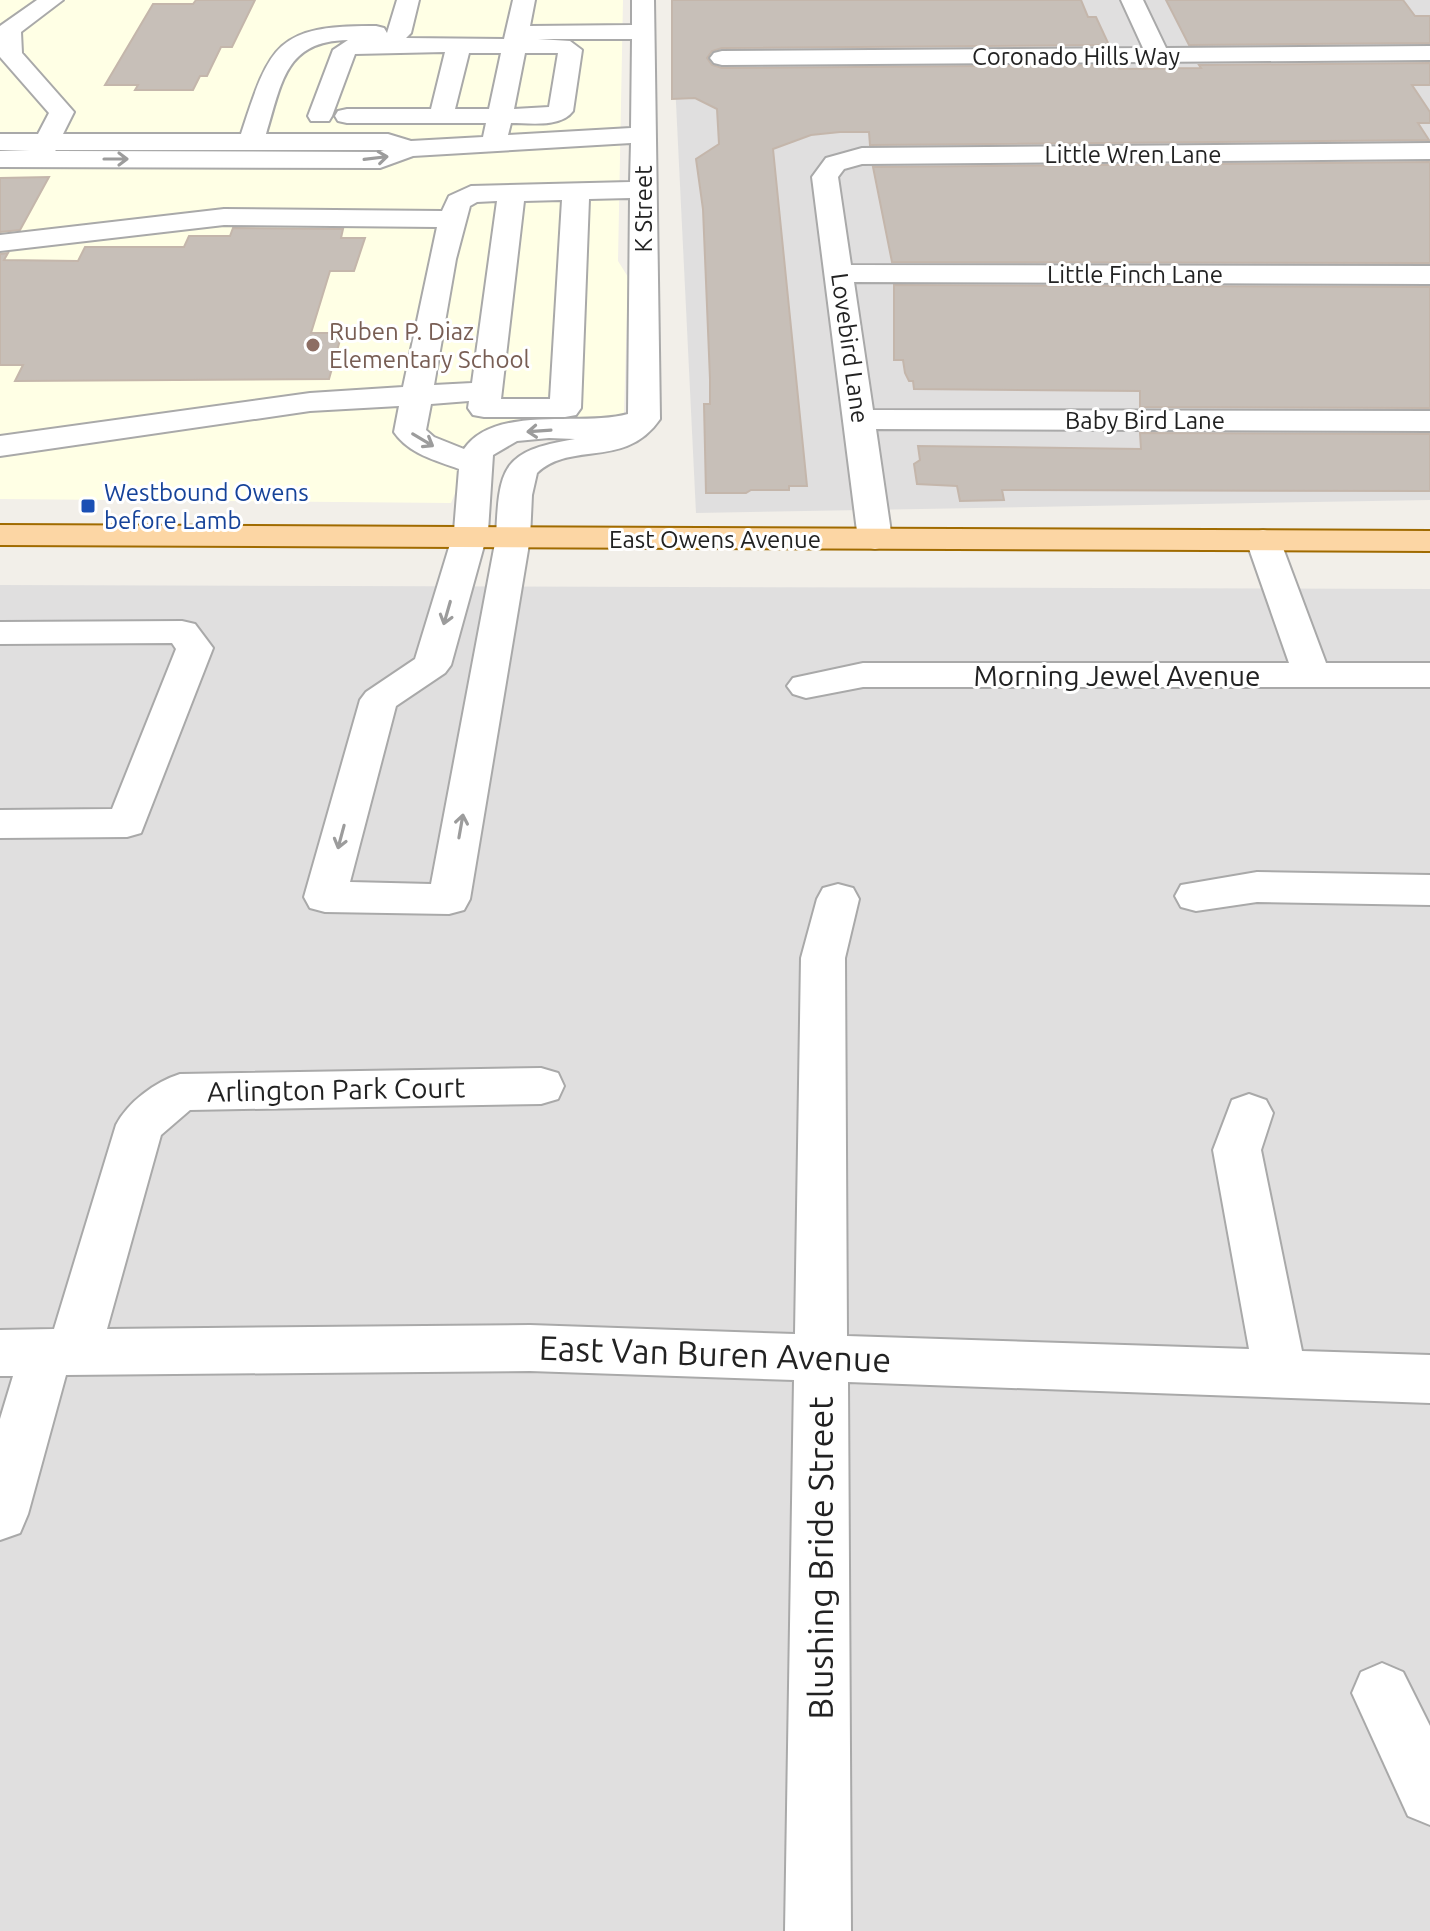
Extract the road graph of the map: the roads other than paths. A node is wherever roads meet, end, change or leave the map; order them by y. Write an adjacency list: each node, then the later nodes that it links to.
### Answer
1 (52, 0): 23 (street)
2 (408, 0): 8 (street)
3 (643, 0): 7 (street, K Street)
4 (1132, 0): 11 (street)
5 (578, 15): 6 (street)
6 (520, 23): 7 (street); 8 (street); 9 (street); 17 (street); 17 (street)
7 (643, 32): 18 (street, K Street)
8 (400, 39): 9 (street); 13 (street); 14 (street); 15 (street)
9 (459, 45): 16 (street)
10 (1430, 53): 11 (street, Coronado Hills Way)
11 (1158, 55): 12 (street, Coronado Hills Way)
12 (722, 58)
13 (260, 116): 14 (street); 21 (street)
14 (320, 116): 15 (street)
15 (381, 116): 16 (street)
16 (441, 116): 17 (street)
17 (500, 116): 20 (street)
18 (643, 135): 20 (street); 27 (street, K Street)
19 (0, 142): 23 (street)
20 (494, 143): 22 (street)
21 (250, 144): 22 (street); 23 (street)
22 (409, 149): 23 (street, one-way to 22)
23 (43, 151): 25 (street)
24 (1430, 151): 26 (street, Little Wren Lane)
25 (0, 159)
26 (837, 162): 32 (street, Lovebird Lane)
27 (643, 190): 28 (street); 36 (street, K Street)
28 (576, 191): 29 (street); 34 (street)
29 (512, 192): 30 (street); 34 (street)
30 (453, 219): 31 (street); 35 (street)
31 (0, 243)
32 (839, 273): 33 (street, Little Finch Lane); 37 (street, Lovebird Lane)
33 (1430, 275)
34 (487, 391): 35 (street)
35 (417, 393): 39 (street); 40 (street, one-way to 40)
36 (644, 419): 40 (street, one-way to 40); 43 (street)
37 (860, 419): 38 (street, Baby Bird Lane); 44 (street, Lovebird Lane)
38 (1430, 421)
39 (0, 446)
40 (472, 463): 42 (street)
41 (0, 535): 42 (main road, East Owens Avenue)
42 (469, 538): 43 (main road, East Owens Avenue); 43 (street, one-way to 43)
43 (513, 538): 44 (main road, East Owens Avenue)
44 (875, 539): 45 (main road, East Owens Avenue)
45 (1263, 540): 46 (main road, East Owens Avenue); 48 (street)
46 (1430, 541)
47 (0, 633): 51 (street)
48 (1311, 674): 49 (street, Morning Jewel Avenue); 50 (street, Morning Jewel Avenue)
49 (1430, 675)
50 (806, 686)
51 (0, 824)
52 (1430, 890): 53 (street)
53 (1196, 896)
54 (838, 899): 58 (street, Blushing Bride Street)
55 (541, 1086): 57 (street, Arlington Park Court)
56 (1249, 1113): 59 (street)
57 (40, 1353): 58 (street, East Van Buren Avenue); 61 (street, Arlington Park Court)
58 (821, 1355): 59 (street, East Van Buren Avenue); 64 (street, Blushing Bride Street)
59 (1280, 1373): 60 (street, East Van Buren Avenue)
60 (1430, 1379)
61 (0, 1514)
62 (1382, 1693): 63 (street)
63 (1430, 1794)
64 (818, 1931)

